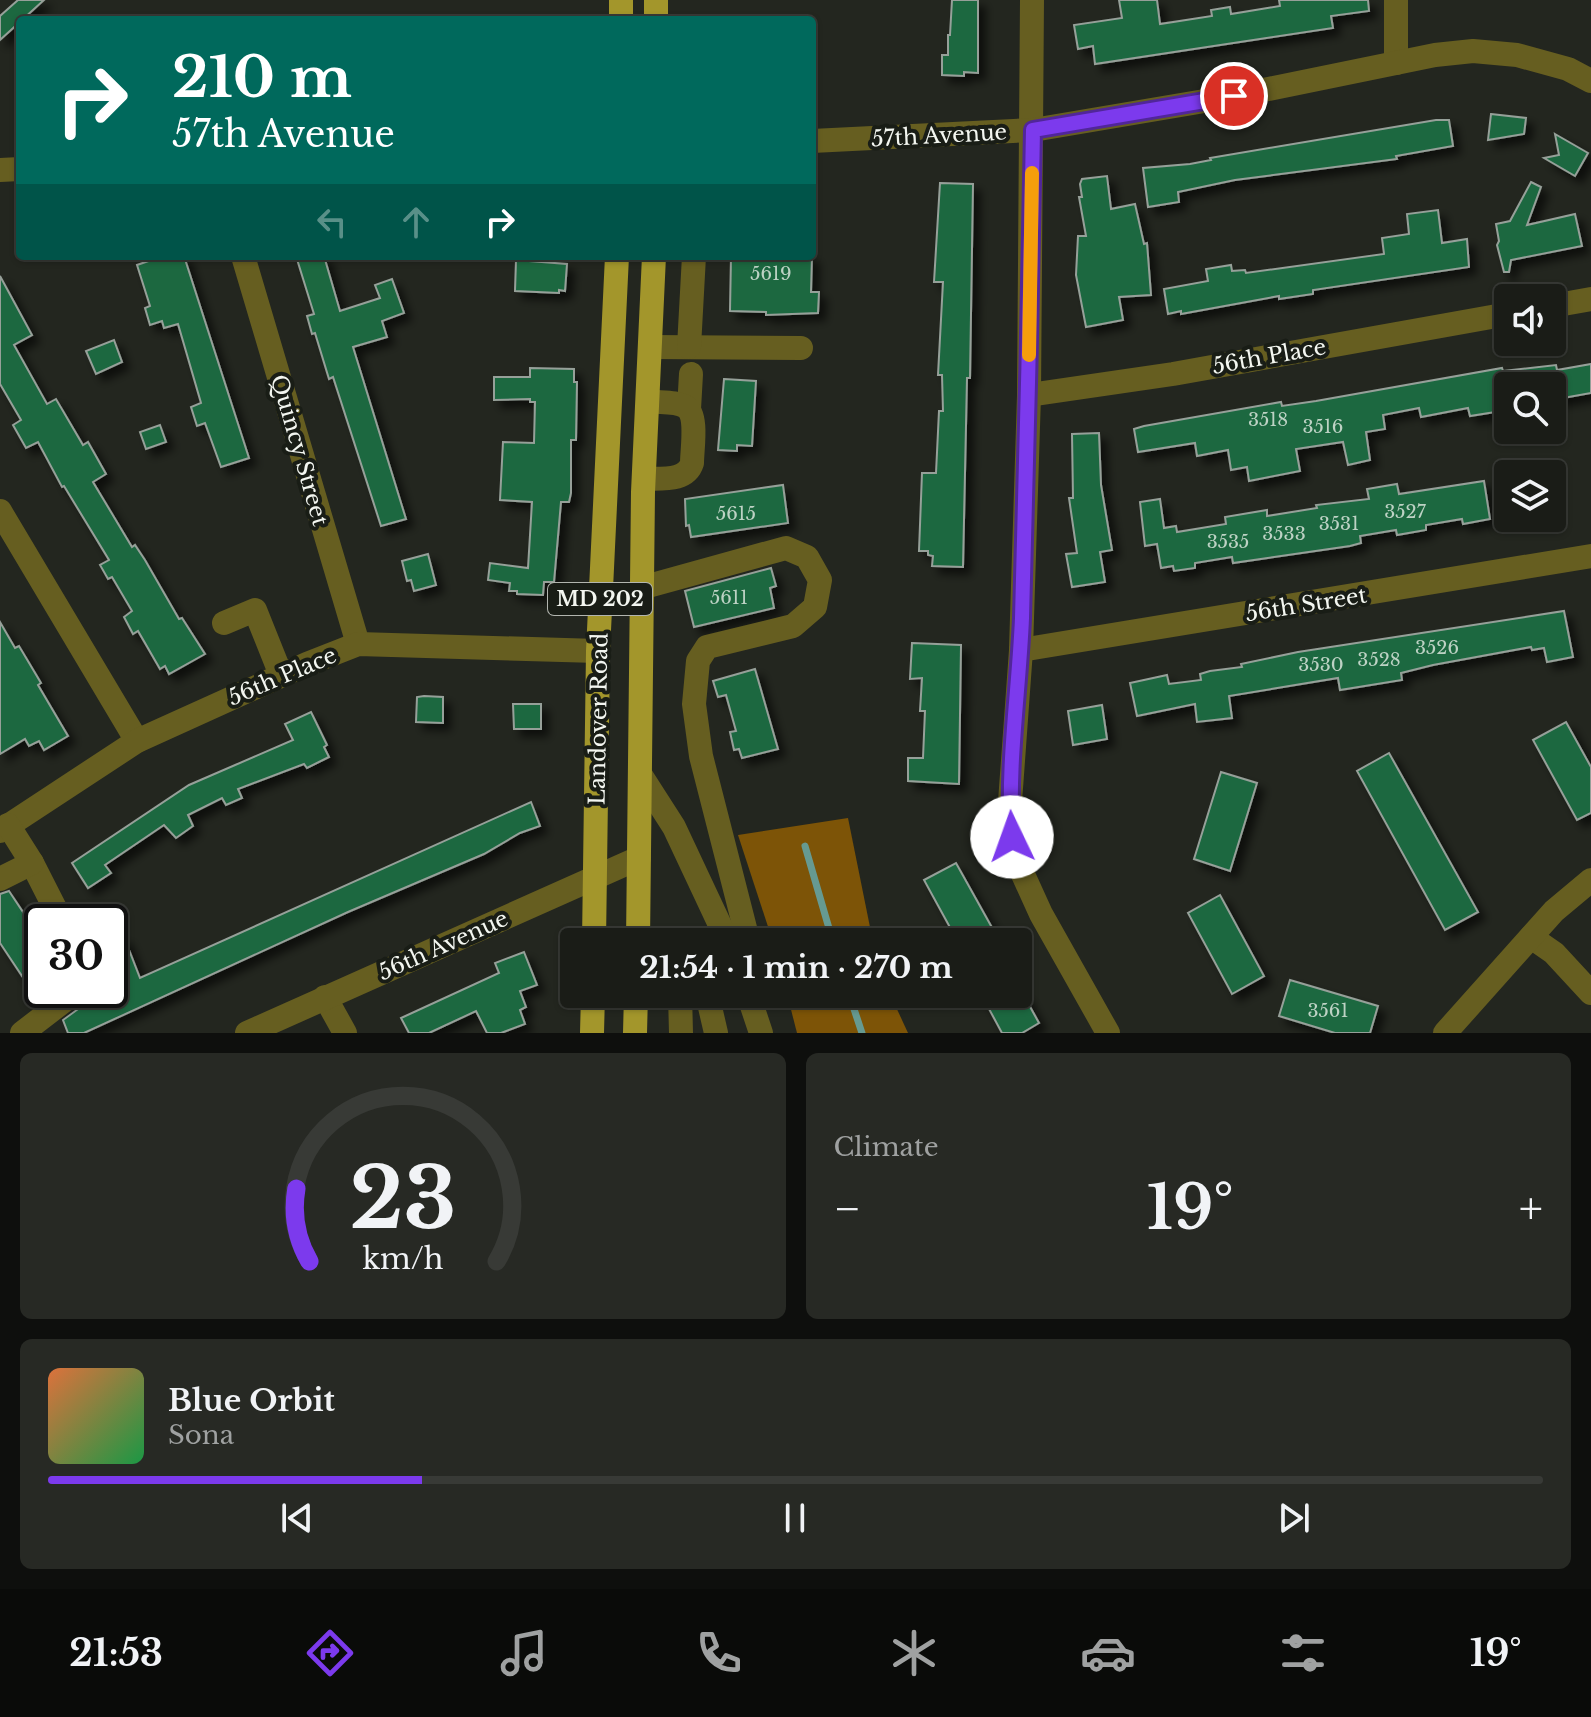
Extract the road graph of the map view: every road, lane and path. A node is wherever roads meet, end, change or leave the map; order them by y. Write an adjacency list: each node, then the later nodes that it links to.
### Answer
1 (1032, 0): 5 (street)
2 (1396, 0): 3 (street)
3 (1396, 63): 4 (street, 57th Avenue); 5 (street, 57th Avenue)
4 (1591, 81)
5 (1033, 130): 6 (street, 57th Avenue); 20 (street)
6 (816, 141)
7 (244, 260): 28 (street, Quincy Street)
8 (617, 260): 30 (main road, Landover Road / MD 202)
9 (654, 260): 11 (main road, Landover Road / MD 202)
10 (694, 260): 12 (street)
11 (653, 284): 12 (street); 16 (main road, Landover Road / MD 202)
12 (692, 285): 17 (street)
13 (1591, 299): 14 (street)
14 (1566, 303)
15 (1494, 317): 20 (street, 56th Place)
16 (650, 347): 17 (street); 21 (main road, Landover Road / MD 202)
17 (689, 347): 18 (street)
18 (801, 348)
19 (691, 374): 22 (street)
20 (1029, 395): 29 (street)
21 (648, 401): 22 (street); 23 (main road, Landover Road / MD 202)
22 (689, 409): 23 (street)
23 (644, 479): 26 (main road, Landover Road / MD 202)
24 (0, 511): 32 (street)
25 (1591, 556): 29 (street, 56th Street)
26 (641, 588): 33 (main road, Landover Road / MD 202); 44 (street)
27 (224, 623): 31 (street)
28 (358, 644): 30 (street, 56th Place); 31 (street, 56th Place)
29 (1021, 650): 62 (street)
30 (598, 651): 37 (main road, Landover Road / MD 202)
31 (281, 675): 32 (street, 56th Place)
32 (137, 741): 34 (street, 56th Place)
33 (640, 774): 35 (main road, Landover Road / MD 202); 43 (street)
34 (4, 828): 36 (street)
35 (639, 858): 37 (street, 56th Avenue); 42 (main road, Landover Road / MD 202)
36 (32, 863): 38 (street); 40 (street)
37 (596, 876): 41 (main road, Landover Road / MD 202); 47 (street, 56th Avenue)
38 (0, 879)
39 (1591, 880): 45 (street)
40 (53, 904)
41 (594, 928)
42 (638, 928)
43 (721, 928)
44 (745, 928)
45 (1531, 937): 46 (street); 63 (street)
46 (1591, 993)
47 (325, 997): 55 (street, 56th Avenue); 56 (street)
48 (58, 1008): 54 (street)
49 (593, 1008): 57 (main road)
50 (636, 1008): 58 (main road)
51 (680, 1008): 59 (street)
52 (710, 1008): 60 (street)
53 (753, 1008): 61 (street)
54 (33, 1030)
55 (247, 1033)
56 (345, 1033)
57 (592, 1033)
58 (635, 1033)
59 (681, 1033)
60 (716, 1033)
61 (761, 1033)
62 (1108, 1033)
63 (1445, 1033)

